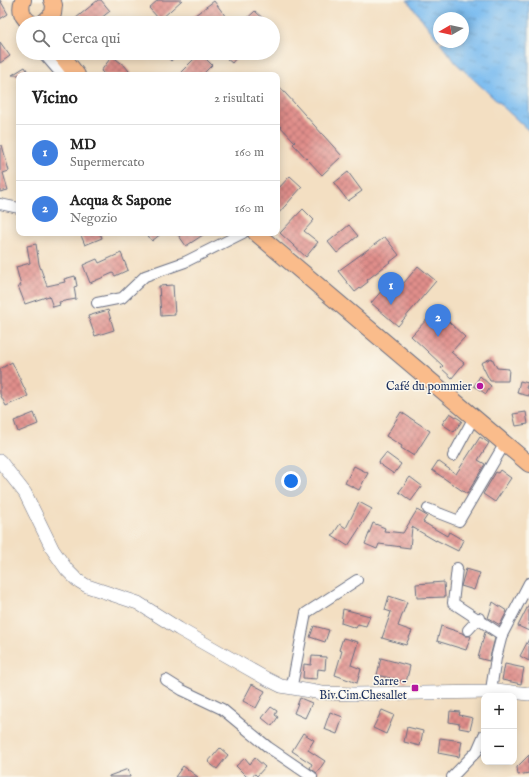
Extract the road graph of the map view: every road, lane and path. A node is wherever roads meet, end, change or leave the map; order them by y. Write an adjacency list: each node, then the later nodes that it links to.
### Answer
1 (21, 2): 2 (main road)
2 (24, 16)
3 (49, 60): 5 (street)
4 (65, 60): 6 (main road)
5 (59, 72)
6 (75, 72)
7 (0, 204): 8 (street)
8 (16, 207)
9 (237, 236): 11 (street)
10 (260, 236): 12 (main road)
11 (97, 302)
12 (474, 418): 13 (main road); 14 (street)
13 (505, 443): 16 (main road); 17 (street)
14 (453, 456)
15 (0, 461): 25 (street)
16 (529, 464)
17 (428, 509)
18 (456, 568): 21 (street)
19 (357, 580): 25 (street)
20 (529, 583): 23 (street)
21 (479, 618): 22 (street); 23 (street)
22 (468, 630)
23 (502, 635): 26 (street)
24 (166, 680): 31 (street)
25 (290, 688): 28 (street)
26 (491, 693)
27 (492, 693): 29 (street)
28 (481, 694)
29 (529, 694)
30 (481, 742): 32 (street)
31 (312, 777)
32 (452, 777)

